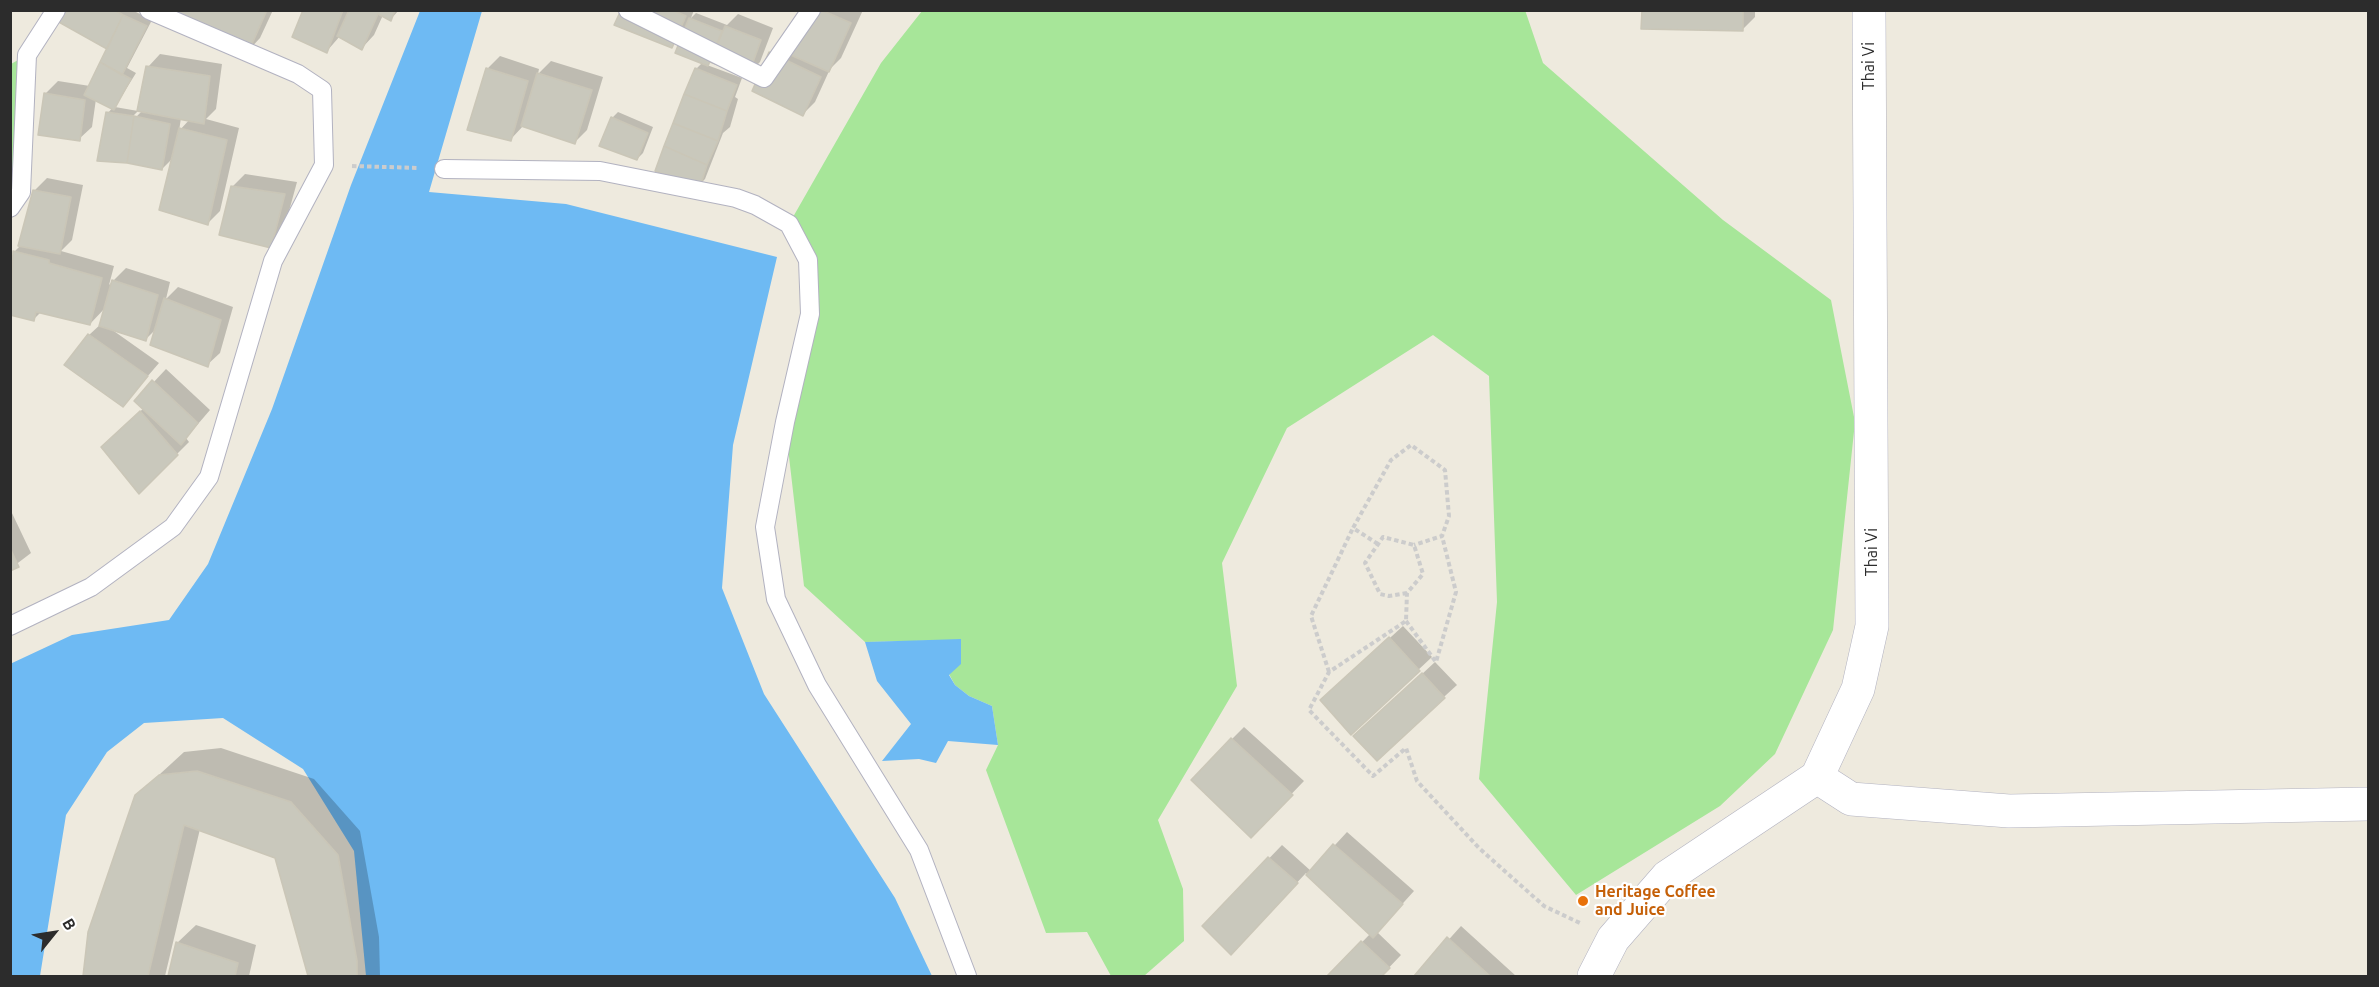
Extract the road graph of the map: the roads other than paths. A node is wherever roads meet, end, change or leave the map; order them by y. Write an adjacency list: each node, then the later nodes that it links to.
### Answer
1 (56, 10): 7 (lane)
2 (148, 10): 8 (lane)
3 (628, 10): 4 (lane)
4 (811, 10)
5 (1869, 10): 9 (street, Thai Vi)
6 (444, 170): 11 (lane)
7 (10, 208)
8 (10, 626)
9 (1817, 777): 10 (street); 12 (street)
10 (2368, 804)
11 (967, 976)
12 (1594, 976)

